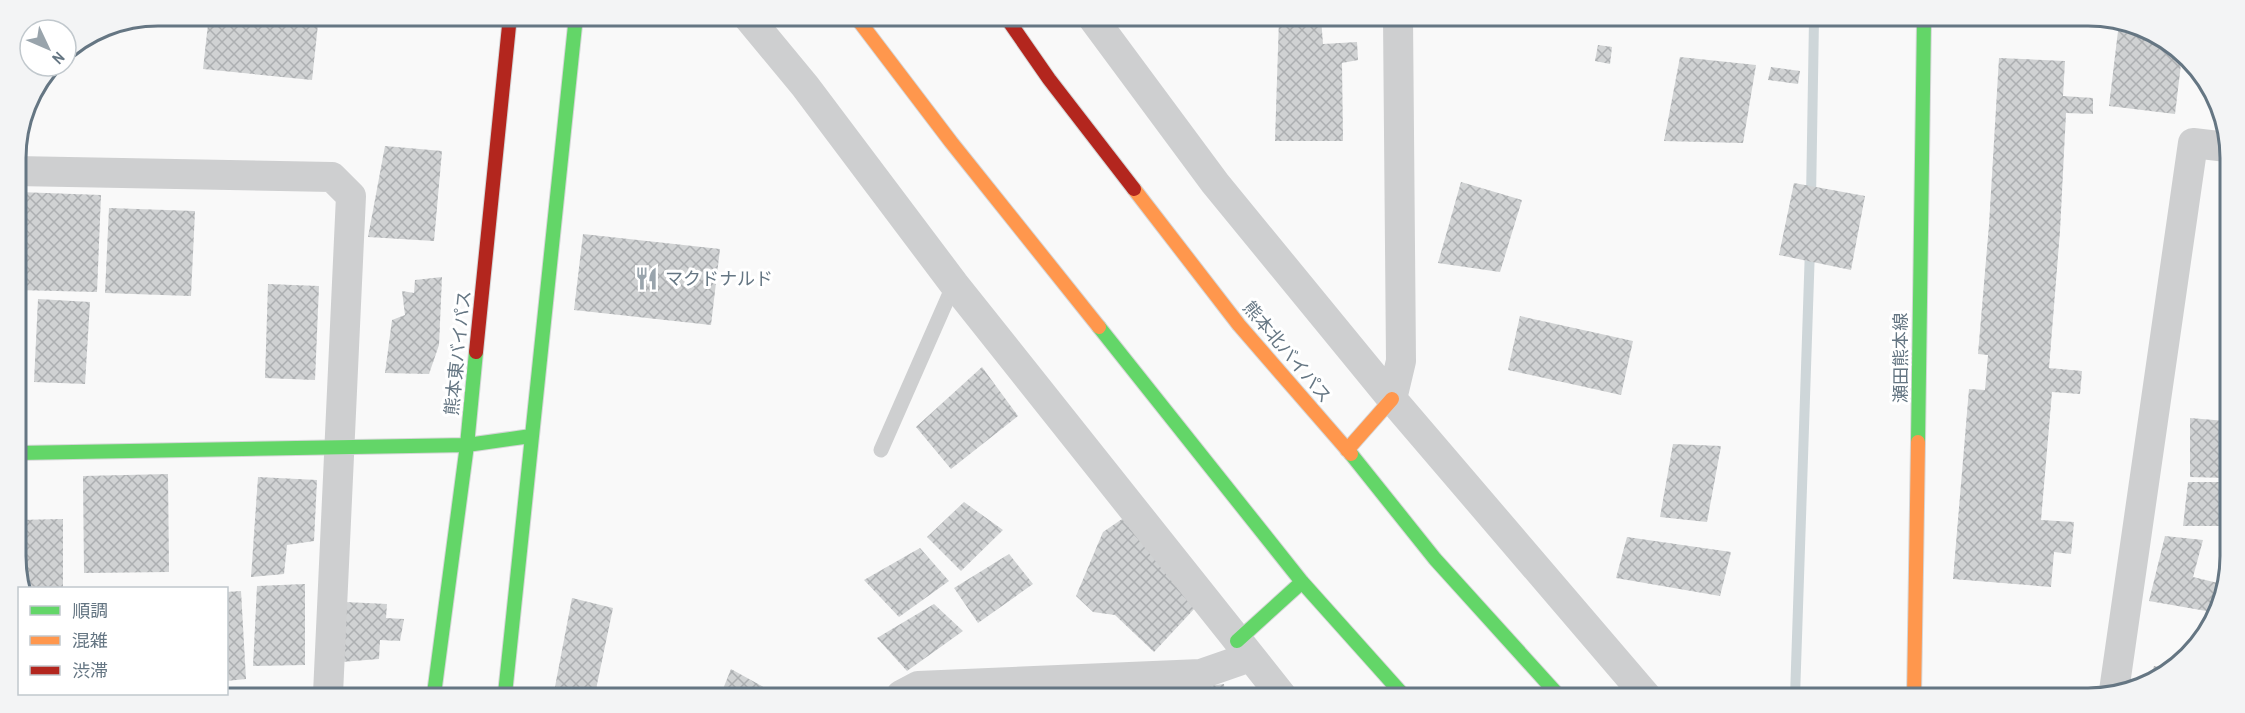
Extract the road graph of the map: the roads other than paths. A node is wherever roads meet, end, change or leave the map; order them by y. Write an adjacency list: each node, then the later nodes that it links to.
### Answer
1 (509, 26): 14 (main road, 熊本東バイパス)
2 (575, 26): 13 (main road)
3 (755, 26): 11 (street)
4 (863, 26): 19 (main road)
5 (1012, 26): 17 (main road, 熊本北バイパス)
6 (1099, 26): 12 (street)
7 (1398, 26): 12 (street)
8 (1924, 26): 26 (main road, 瀬田熊本線)
9 (2219, 146): 21 (street)
10 (26, 171): 15 (street)
11 (954, 284): 16 (lane); 20 (street)
12 (1392, 399): 17 (main road); 25 (street)
13 (531, 436): 14 (main road); 29 (main road)
14 (466, 445): 15 (main road); 28 (main road, 熊本東バイパス)
15 (341, 447): 18 (main road); 27 (street)
16 (881, 450)
17 (1347, 450): 24 (main road, 熊本北バイパス)
18 (26, 453)
19 (1302, 582): 20 (main road); 23 (main road)
20 (1244, 649): 22 (street); 30 (street)
21 (2115, 684)
22 (1274, 687)
23 (1396, 687)
24 (1551, 687)
25 (1639, 687)
26 (1914, 687)
27 (328, 688)
28 (435, 688)
29 (506, 688)
30 (915, 688)

